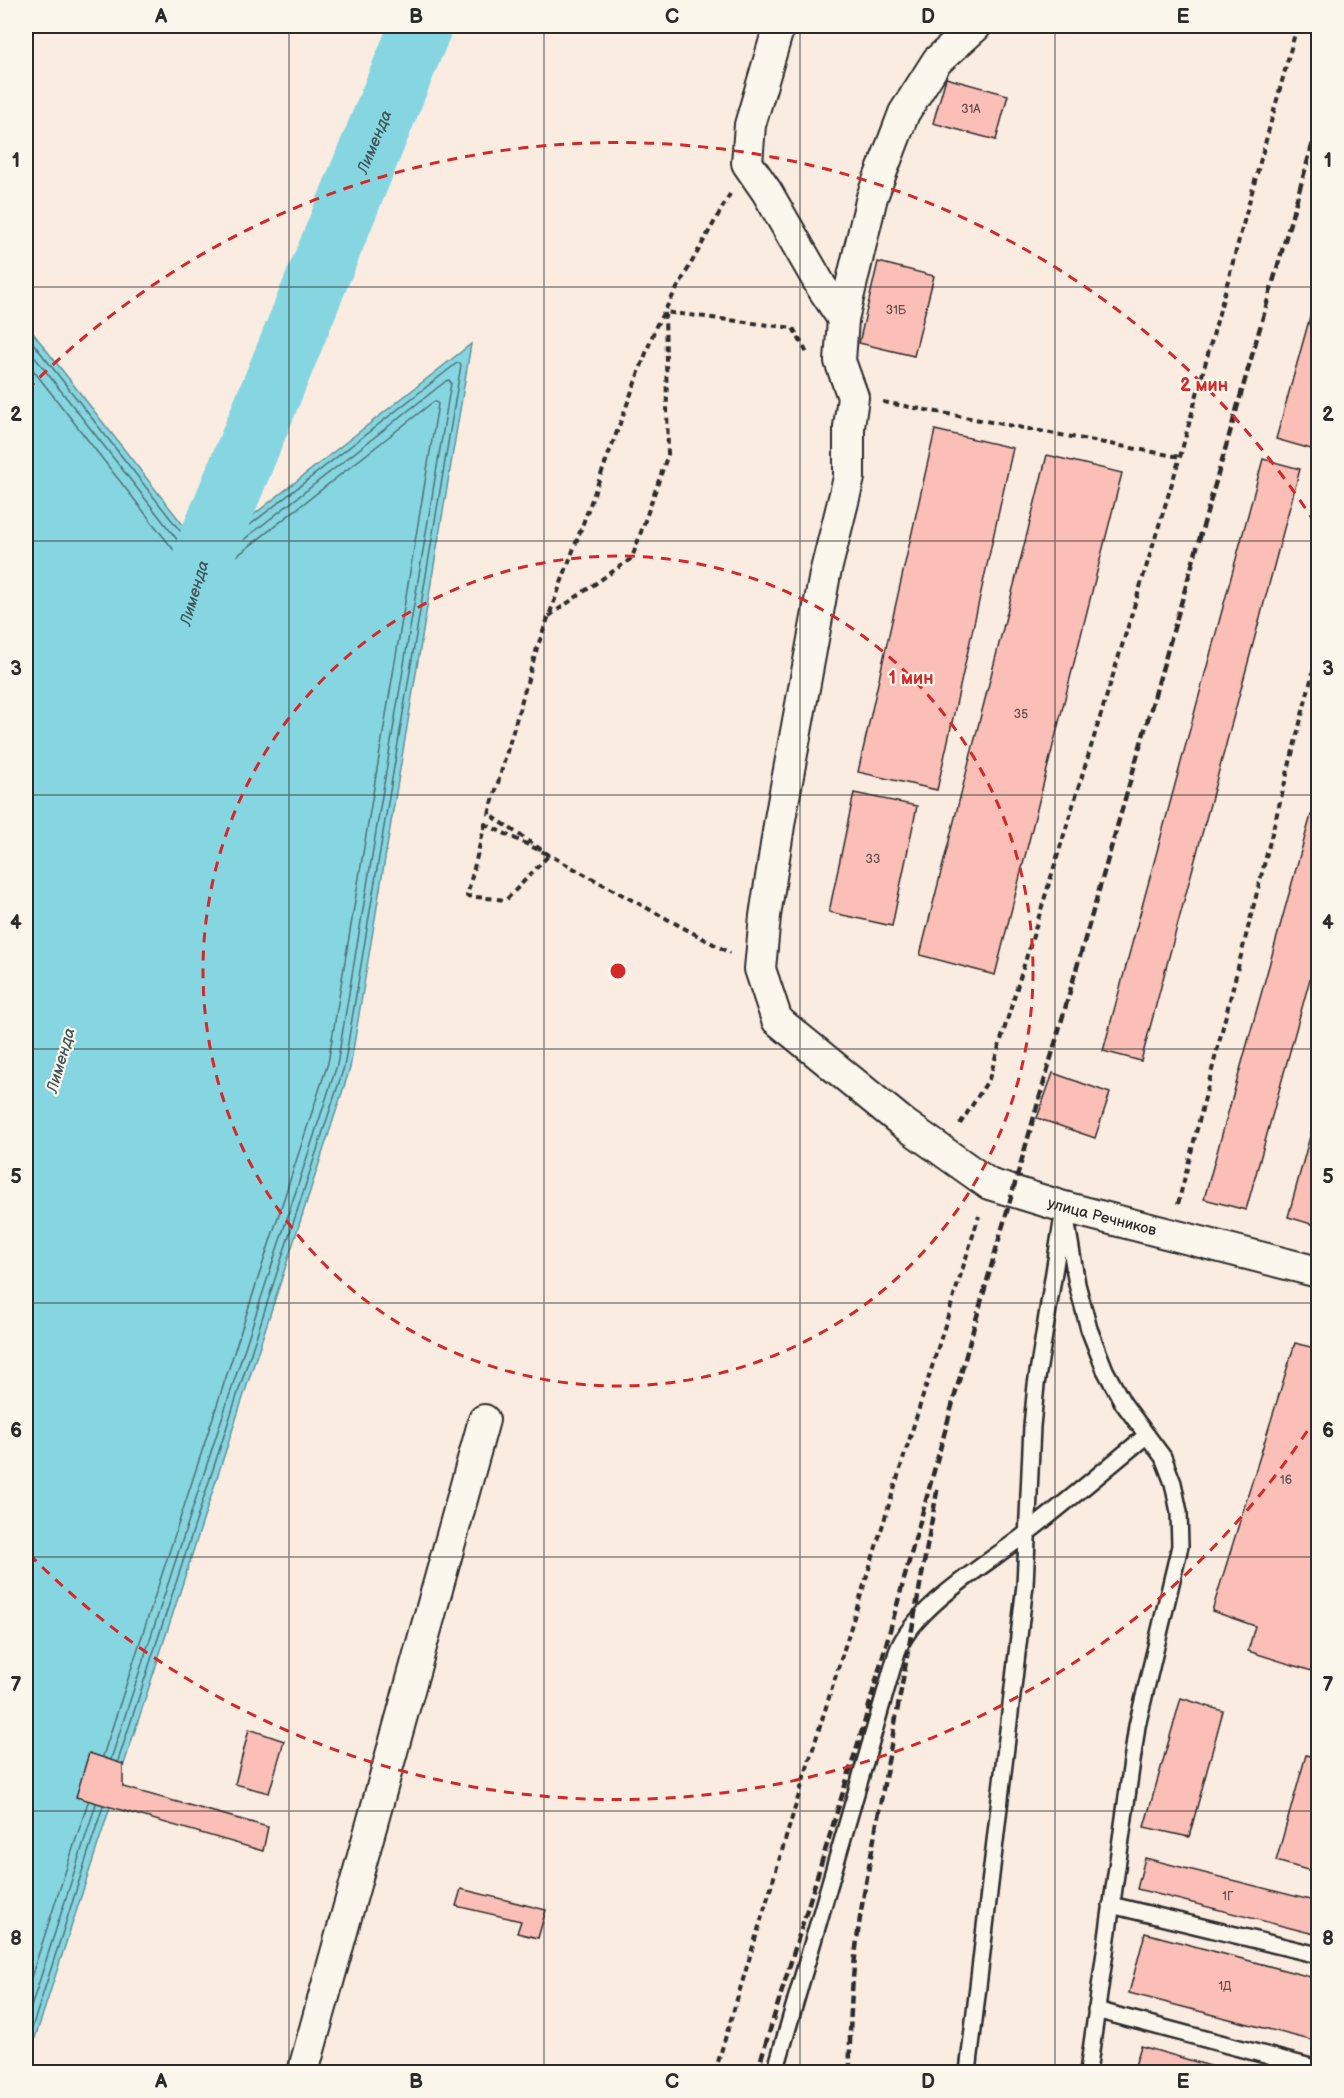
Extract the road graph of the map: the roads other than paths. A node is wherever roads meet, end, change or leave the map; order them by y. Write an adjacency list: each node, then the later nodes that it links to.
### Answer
1 (779, 26): 3 (street)
2 (976, 26): 3 (street)
3 (843, 319): 4 (street, улица Речников)
4 (1064, 1207): 5 (street, улица Речников); 7 (lane); 8 (lane)
5 (1318, 1272)
6 (484, 1420): 13 (street)
7 (1148, 1435): 8 (lane); 9 (lane)
8 (1027, 1534): 14 (lane); 15 (lane)
9 (1111, 1905): 10 (lane); 11 (lane)
10 (1318, 1955)
11 (1096, 2010): 12 (lane); 16 (lane)
12 (1318, 2069)
13 (303, 2073)
14 (775, 2073)
15 (968, 2073)
16 (1088, 2073)

